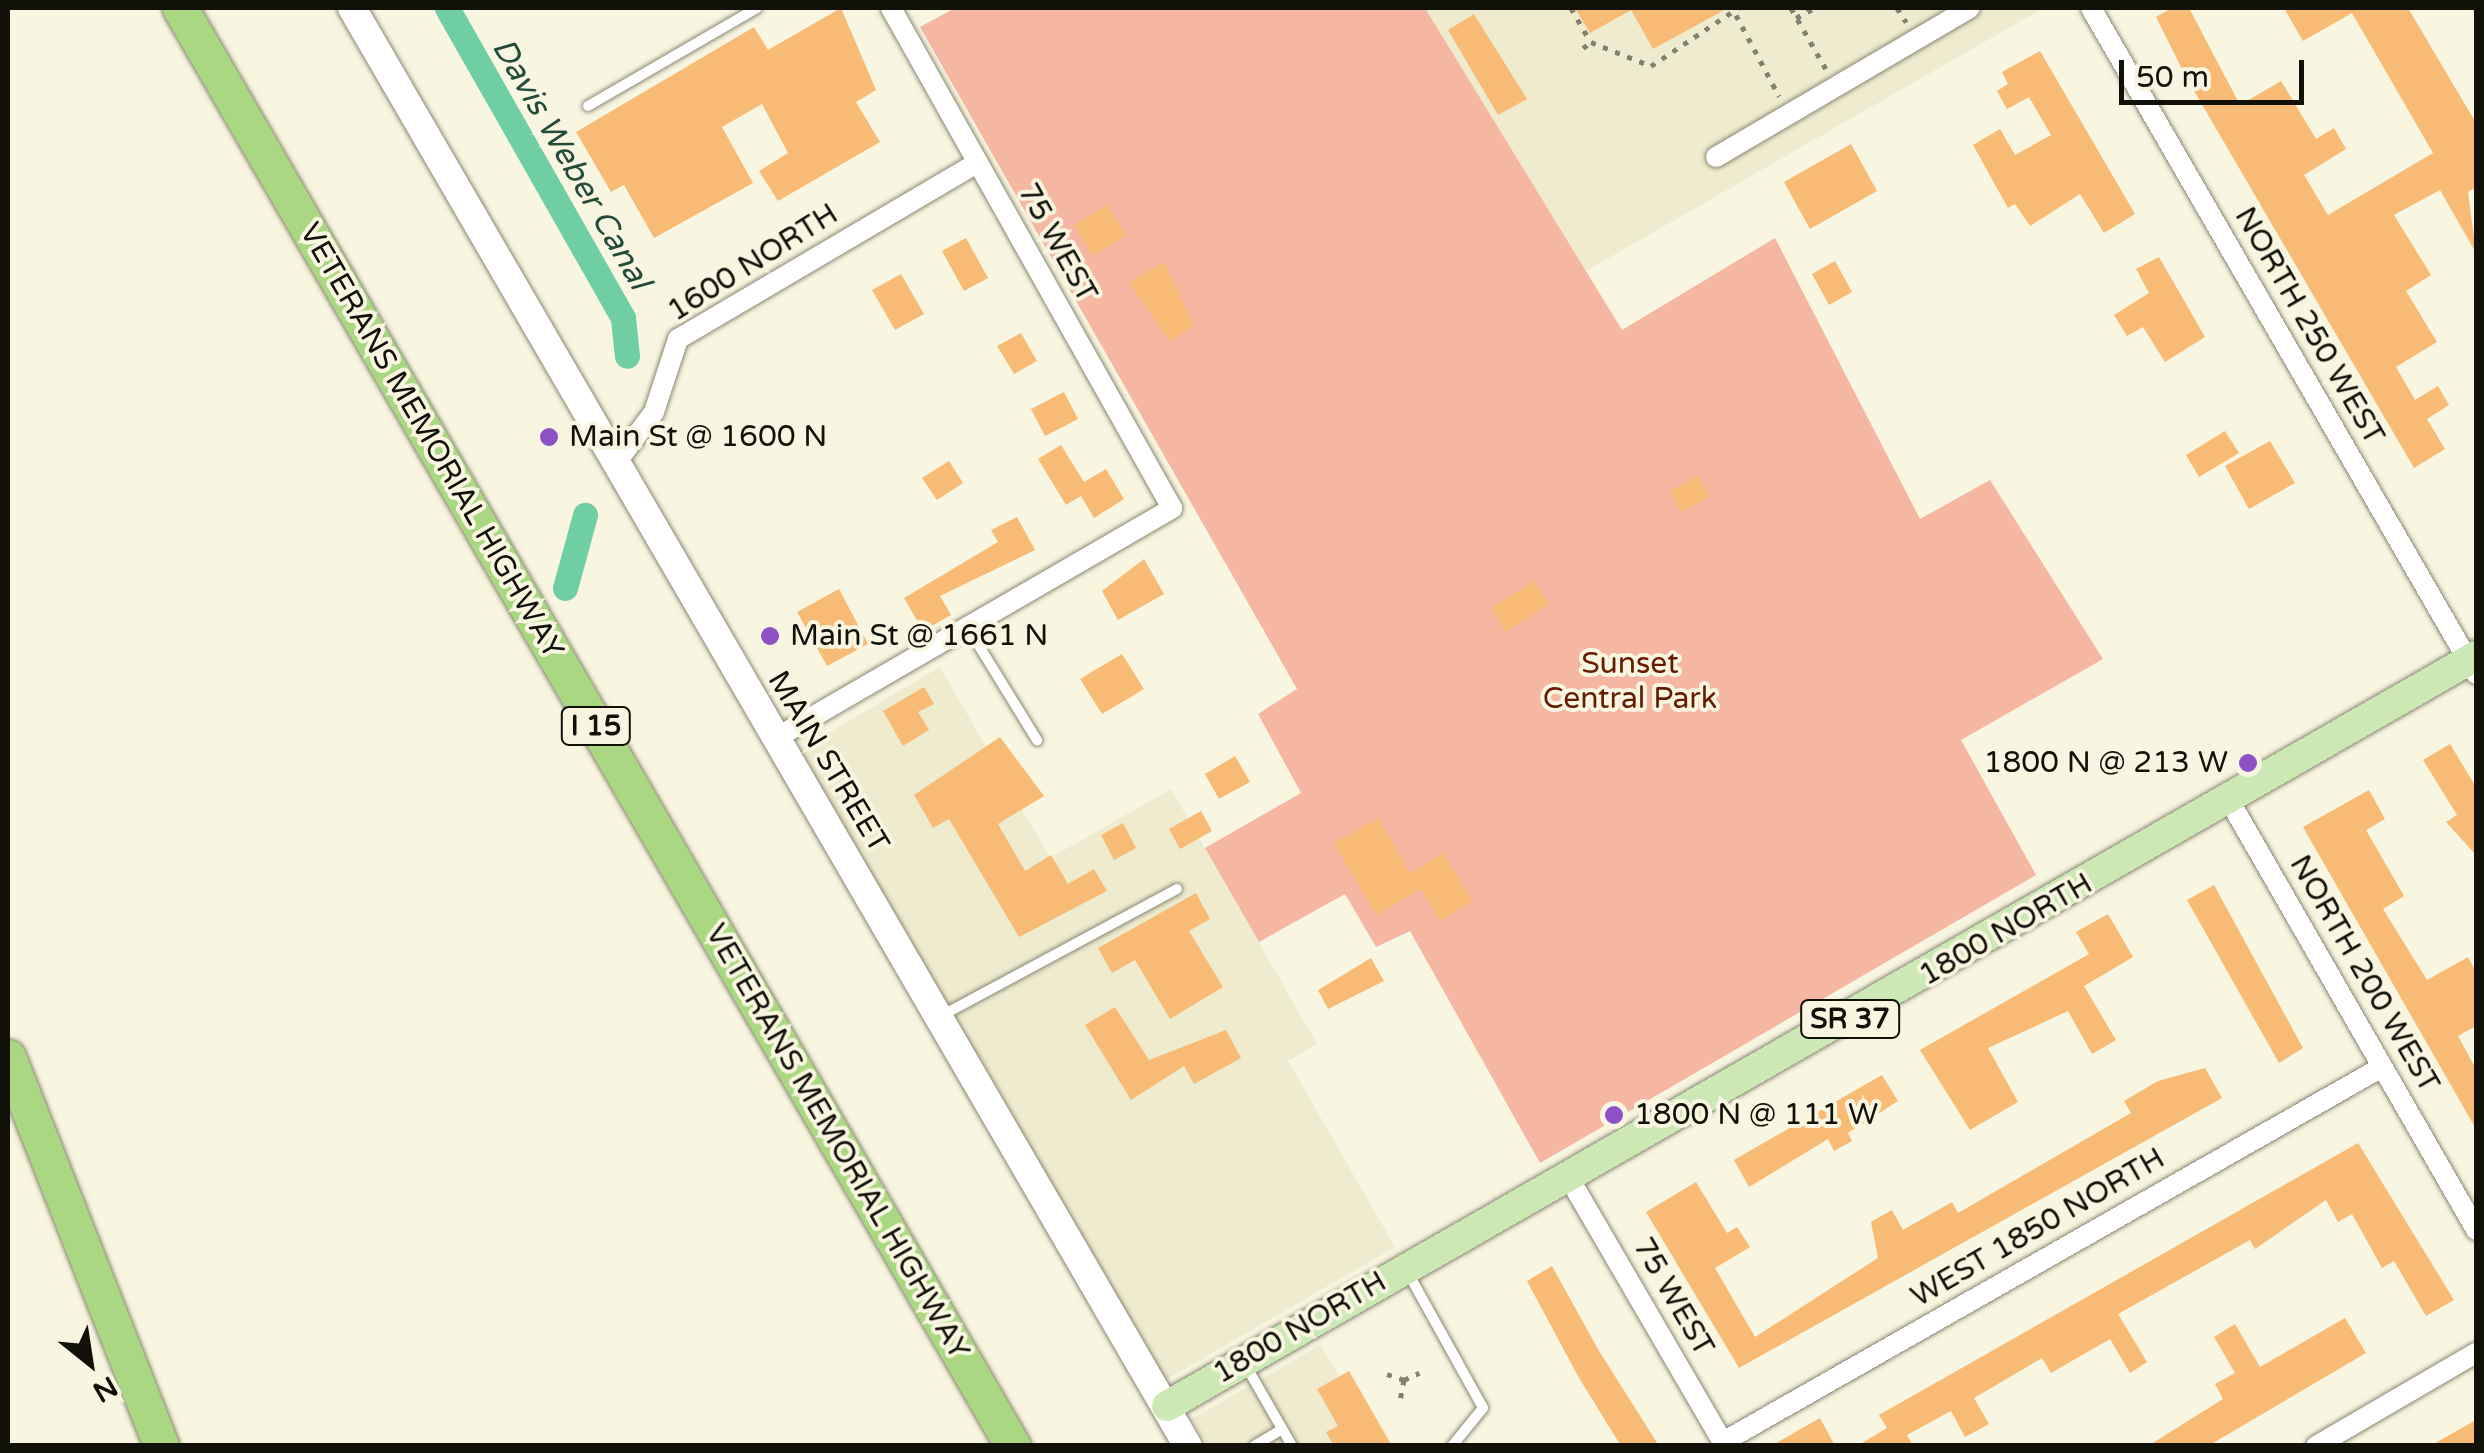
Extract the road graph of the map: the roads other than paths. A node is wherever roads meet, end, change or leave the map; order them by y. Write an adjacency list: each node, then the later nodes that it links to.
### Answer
1 (180, 8): 29 (highway, VETERANS MEMORIAL HIGHWAY / I 15)
2 (352, 8): 10 (main road, MAIN STREET)
3 (757, 8): 7 (lane)
4 (891, 8): 9 (street, 75 WEST)
5 (1970, 8): 8 (street)
6 (2091, 8): 12 (street, NORTH 250 WEST)
7 (588, 106)
8 (1716, 157)
9 (978, 162): 10 (street, 1600 NORTH); 11 (street, 75 WEST)
10 (616, 464): 13 (main road, MAIN STREET)
11 (967, 627): 13 (street); 14 (lane)
12 (2474, 664): 15 (main road, 1800 NORTH / SR 37)
13 (776, 738): 17 (main road, MAIN STREET)
14 (1037, 740)
15 (2229, 800): 19 (street, NORTH 200 WEST); 20 (main road, 1800 NORTH / SR 37)
16 (1177, 889): 17 (lane)
17 (940, 1017): 25 (main road, MAIN STREET)
18 (8, 1057): 28 (highway)
19 (2382, 1067): 21 (street, NORTH 200 WEST); 27 (street, WEST 1850 NORTH)
20 (1569, 1178): 22 (main road, 1800 NORTH / SR 37); 27 (street, 75 WEST)
21 (2476, 1230)
22 (1405, 1268): 24 (main road, 1800 NORTH / SR 37); 33 (lane)
23 (2476, 1353): 34 (street)
24 (1242, 1360): 25 (main road, 1800 NORTH / SR 37); 26 (lane)
25 (1166, 1406): 30 (main road, MAIN STREET)
26 (1282, 1429): 31 (lane); 32 (lane)
27 (1724, 1444)
28 (162, 1446)
29 (1012, 1446)
30 (1188, 1446)
31 (1254, 1446)
32 (1292, 1446)
33 (1452, 1446)
34 (2316, 1446)

